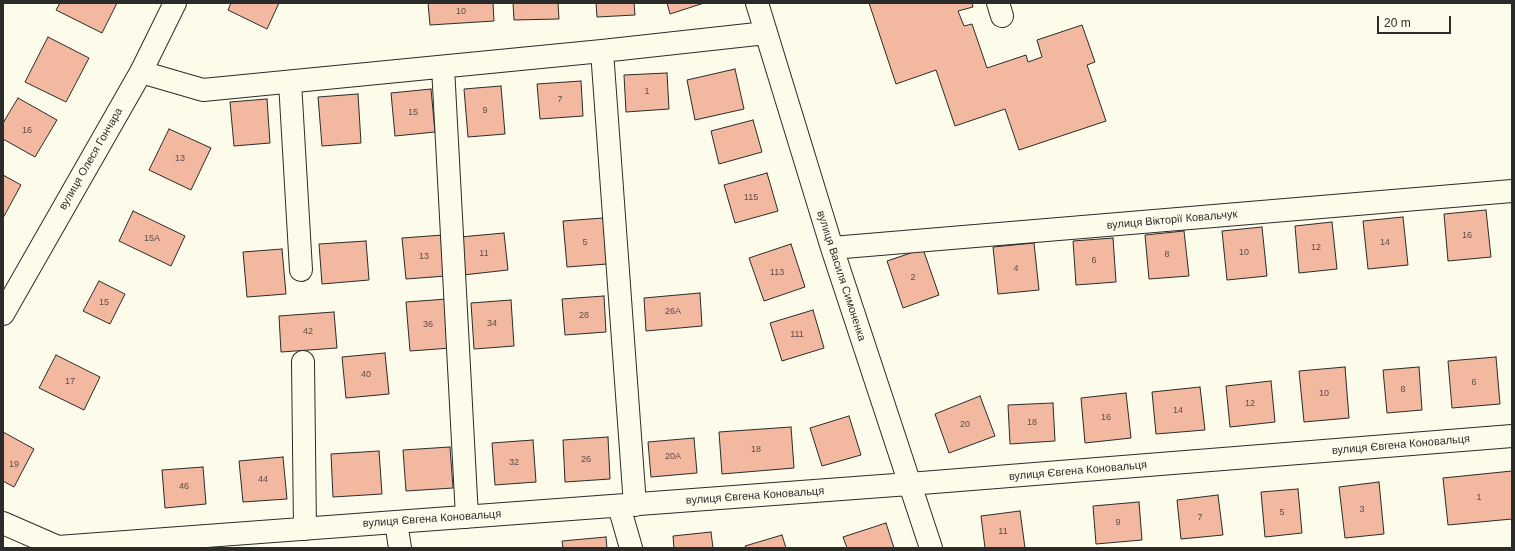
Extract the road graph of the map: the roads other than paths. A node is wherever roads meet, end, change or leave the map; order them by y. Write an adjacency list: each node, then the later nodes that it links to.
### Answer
1 (175, 3): 6 (street, вулиця Олеся Гончара)
2 (757, 3): 3 (street, вулиця Василя Симоненка)
3 (766, 32): 4 (street); 9 (street, вулиця Василя Симоненка)
4 (602, 51): 5 (street); 15 (street)
5 (443, 67): 7 (street); 16 (street)
6 (141, 72): 7 (street); 11 (street, вулиця Олеся Гончара)
7 (290, 82): 10 (street)
8 (1512, 191): 9 (street, вулиця Вікторії Ковальчук)
9 (832, 248): 14 (street, вулиця Василя Симоненка)
10 (301, 270)
11 (3, 314)
12 (303, 362): 19 (street)
13 (1512, 436): 14 (street, вулиця Євгена Коновальця)
14 (909, 484): 15 (street, вулиця Євгена Коновальця); 23 (street, вулиця Василя Симоненка)
15 (627, 505): 16 (street, вулиця Євгена Коновальця); 22 (street)
16 (467, 517): 17 (street, вулиця Євгена Коновальця)
17 (396, 522): 19 (street, вулиця Євгена Коновальця); 21 (street)
18 (3, 523): 20 (street, вулиця Євгена Коновальця)
19 (305, 529): 20 (street, вулиця Євгена Коновальця)
20 (170, 543)
21 (400, 548)
22 (631, 548)
23 (931, 548)

